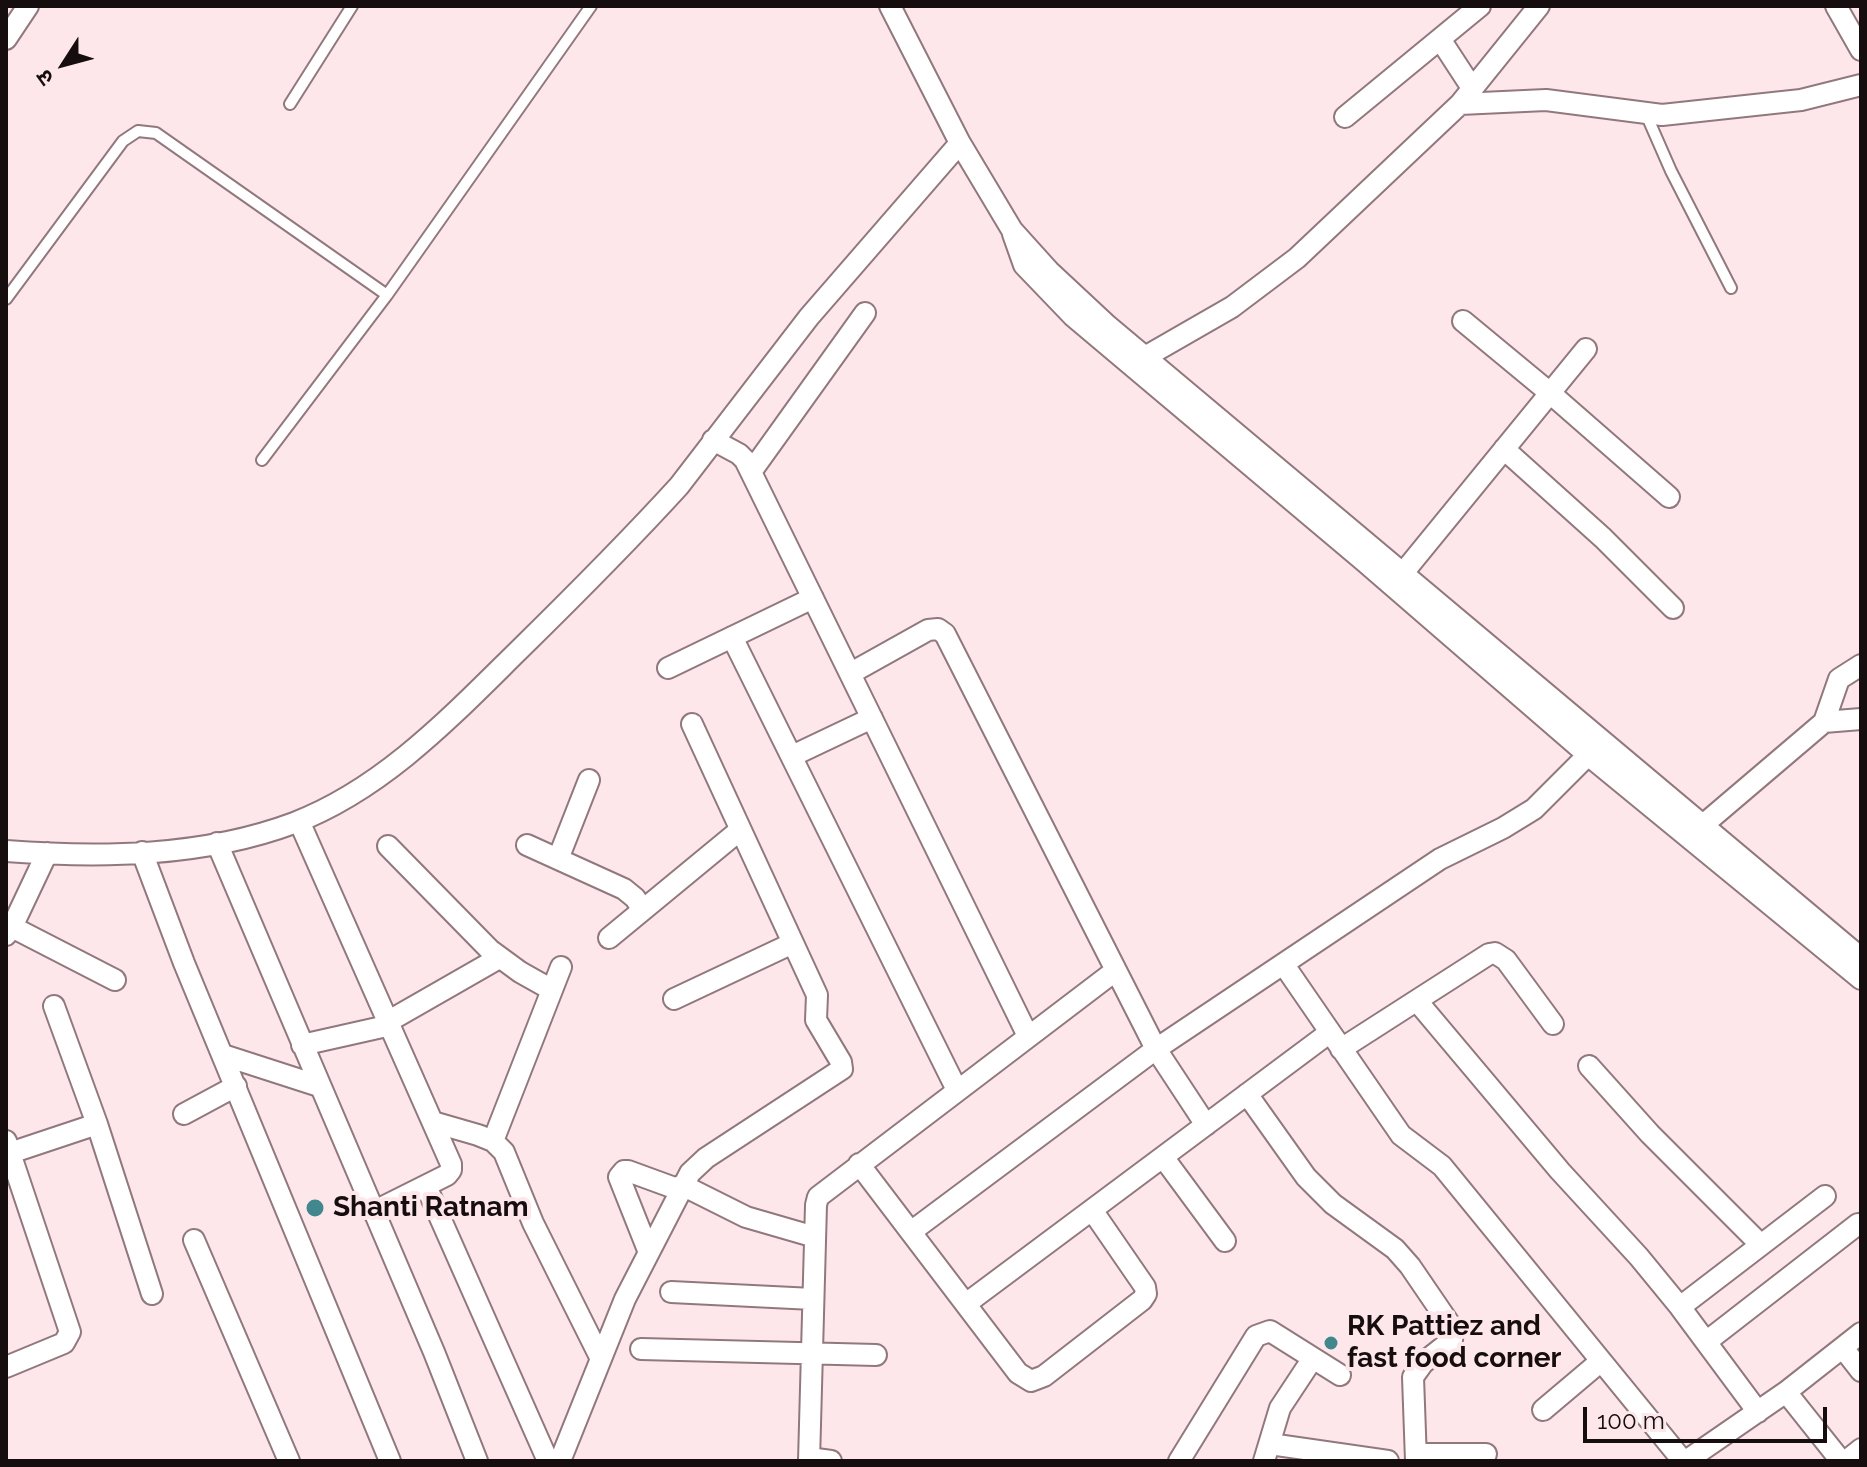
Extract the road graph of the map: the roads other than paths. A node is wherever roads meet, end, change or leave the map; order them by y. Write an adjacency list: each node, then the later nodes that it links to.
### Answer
1 (352, 6): 13 (lane)
2 (591, 6): 19 (lane)
3 (890, 6): 16 (street)
4 (1480, 6): 9 (street)
5 (1539, 6): 12 (street)
6 (1836, 6): 10 (street)
7 (23, 7): 8 (street)
8 (6, 39)
9 (1440, 39): 12 (street); 15 (street)
10 (1861, 50)
11 (1861, 85): 14 (street)
12 (1466, 96): 14 (street); 24 (street)
13 (290, 104)
14 (1645, 114): 18 (lane)
15 (1345, 117)
16 (960, 143): 17 (street); 26 (street)
17 (1012, 230): 24 (street); 42 (street)
18 (1731, 288)
19 (387, 295): 20 (lane); 28 (lane)
20 (6, 299)
21 (865, 313): 29 (street)
22 (1463, 321): 25 (street)
23 (1586, 349): 25 (street)
24 (1145, 357): 31 (street)
25 (1550, 393): 27 (street); 30 (street)
26 (713, 440): 29 (street); 45 (street)
27 (1504, 449): 31 (street); 33 (street)
28 (262, 460)
29 (751, 472): 32 (street)
30 (1669, 497)
31 (1403, 573): 46 (street)
32 (813, 598): 34 (street); 37 (street)
33 (1673, 608)
34 (732, 637): 36 (street); 43 (street)
35 (1861, 665): 40 (street)
36 (668, 668)
37 (851, 673): 38 (street); 63 (street)
38 (872, 718): 43 (street); 72 (street)
39 (1861, 719): 40 (street)
40 (1824, 722): 46 (street)
41 (692, 724): 47 (street)
42 (1588, 755): 61 (street); 64 (street)
43 (792, 756): 80 (street)
44 (589, 780): 54 (street)
45 (299, 821): 48 (street); 70 (street)
46 (1703, 825): 60 (street)
47 (740, 830): 55 (street); 58 (street)
48 (217, 843): 52 (street); 74 (street)
49 (527, 845): 54 (street)
50 (388, 846): 59 (street)
51 (6, 851): 53 (street)
52 (142, 852): 53 (street); 76 (street)
53 (47, 853): 56 (street)
54 (558, 859): 55 (street)
55 (643, 910): 57 (street)
56 (9, 931): 65 (street)
57 (609, 938)
58 (793, 943): 67 (street); 91 (street)
59 (499, 958): 66 (street); 70 (street)
60 (1861, 958)
61 (1284, 965): 73 (street); 75 (street)
62 (561, 967): 66 (street)
63 (1115, 971): 72 (street); 75 (street)
64 (1861, 979)
65 (115, 980)
66 (552, 990): 86 (street)
67 (674, 999)
68 (1417, 1001): 71 (street); 73 (street); 106 (street)
69 (54, 1006): 84 (street)
70 (390, 1023): 74 (street); 83 (street)
71 (1553, 1024)
72 (1028, 1036): 80 (street)
73 (1335, 1041): 81 (street); 115 (street)
74 (302, 1045): 79 (street)
75 (1156, 1049): 85 (street); 96 (street)
76 (223, 1055): 78 (street); 79 (street)
77 (1589, 1066): 100 (street)
78 (236, 1086): 82 (street); 128 (street)
79 (319, 1086): 94 (street)
80 (957, 1090): 89 (street)
81 (1247, 1094): 85 (street); 125 (street)
82 (184, 1114)
83 (433, 1122): 86 (street); 90 (street)
84 (97, 1124): 87 (street); 103 (street)
85 (1206, 1125): 88 (street)
86 (493, 1141): 114 (street)
87 (8, 1147): 116 (street)
88 (1163, 1157): 93 (street); 99 (street)
89 (859, 1164): 96 (street); 97 (street)
90 (426, 1186): 94 (street); 130 (street)
91 (681, 1187): 97 (street); 101 (street); 101 (street)
92 (1825, 1196): 100 (street)
93 (1092, 1210): 105 (street); 105 (street)
94 (373, 1212): 129 (street)
95 (1858, 1224): 108 (street)
96 (912, 1231): 105 (street)
97 (815, 1237): 104 (street)
98 (194, 1240): 127 (street)
99 (1225, 1241)
100 (1761, 1245): 106 (street)
101 (648, 1250): 114 (street)
102 (671, 1292): 104 (street)
103 (152, 1294)
104 (813, 1299): 111 (street)
105 (967, 1303)
106 (1680, 1307): 108 (street)
107 (1861, 1333): 109 (street)
108 (1706, 1342): 121 (street)
109 (1843, 1348): 117 (street); 119 (street)
110 (641, 1349): 111 (street)
111 (813, 1352): 112 (street); 126 (street)
112 (876, 1355)
113 (1313, 1358): 118 (street); 123 (street); 133 (street)
114 (601, 1359): 131 (street)
115 (1601, 1361): 120 (street); 135 (street)
116 (6, 1367)
117 (1861, 1371)
118 (1340, 1375)
119 (1786, 1392): 121 (street); 136 (street)
120 (1543, 1410)
121 (1758, 1412): 135 (street)
122 (1861, 1449): 136 (street)
123 (1267, 1452): 134 (street)
124 (1486, 1454): 125 (street)
125 (1416, 1458)
126 (809, 1460): 132 (street)
127 (289, 1461)
128 (390, 1461)
129 (477, 1461)
130 (548, 1461)
131 (560, 1461)
132 (831, 1461)
133 (1179, 1461)
134 (1388, 1461)
135 (1684, 1461)
136 (1843, 1461)

